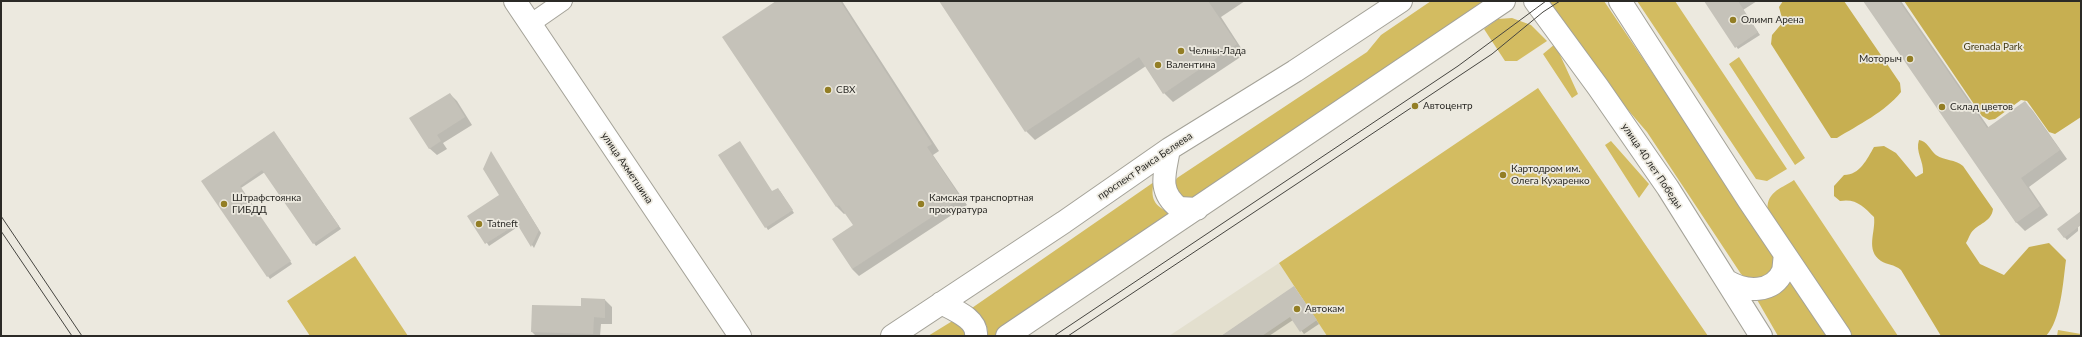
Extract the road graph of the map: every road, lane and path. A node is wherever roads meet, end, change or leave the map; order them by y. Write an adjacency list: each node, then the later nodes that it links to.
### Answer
1 (514, 1): 7 (street, улица Ахметшина)
2 (563, 1): 7 (street)
3 (1401, 1): 8 (street, проспект Раиса Беляева)
4 (1504, 1): 9 (street)
5 (1535, 1): 11 (street, улица 40 лет Победы)
6 (1620, 1): 10 (street)
7 (530, 24): 13 (street, улица Ахметшина)
8 (1169, 149): 9 (street); 12 (street, проспект Раиса Беляева)
9 (1197, 209): 16 (street)
10 (1785, 255): 11 (street); 18 (street)
11 (1727, 281): 17 (street, улица 40 лет Победы)
12 (942, 303): 14 (street, проспект Раиса Беляева); 15 (street)
13 (740, 336)
14 (892, 336)
15 (976, 336)
16 (1007, 336)
17 (1761, 336)
18 (1840, 336)

